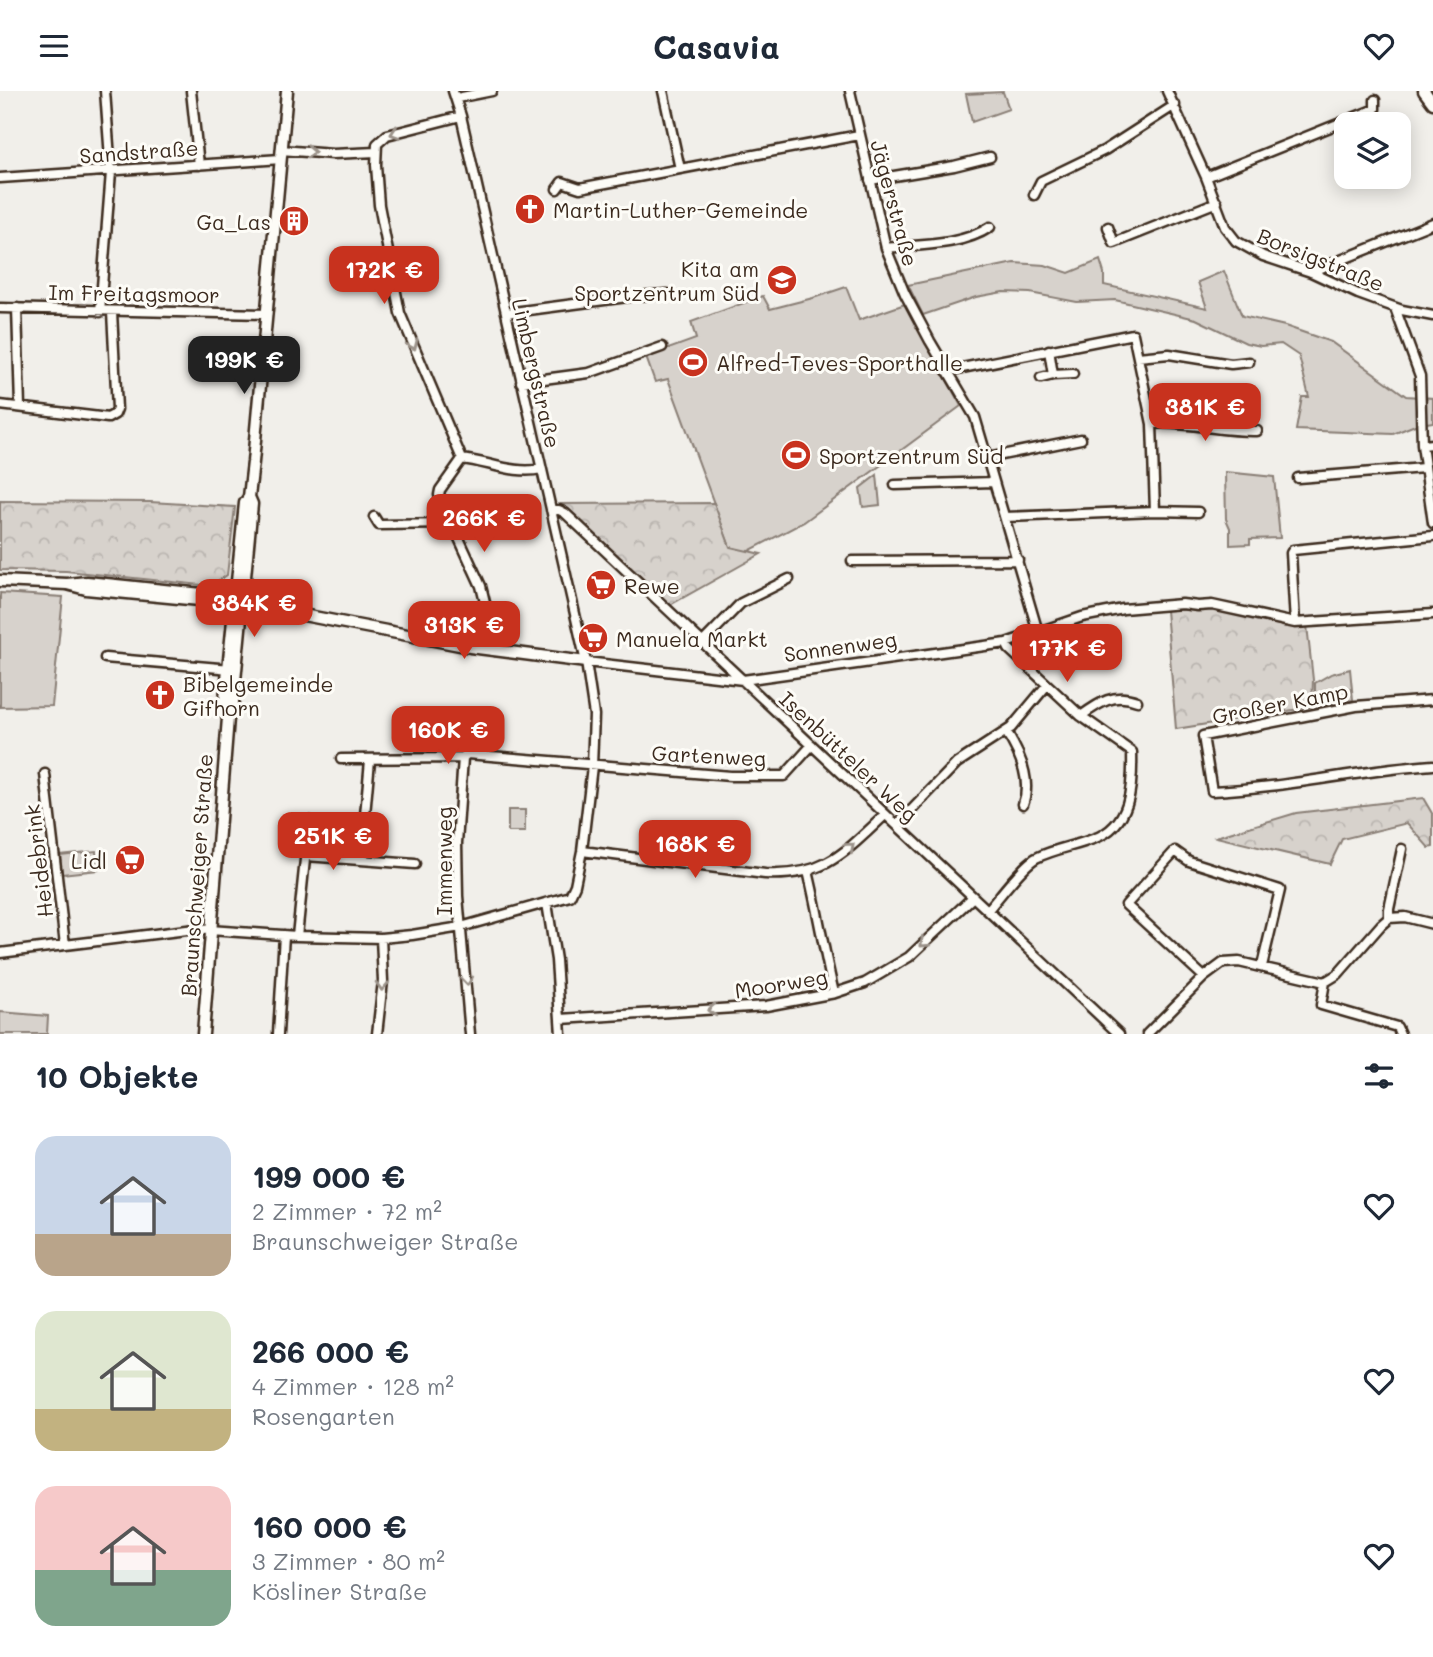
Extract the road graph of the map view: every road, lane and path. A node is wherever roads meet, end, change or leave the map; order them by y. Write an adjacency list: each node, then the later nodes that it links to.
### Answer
1 (105, 91): 20 (street)
2 (191, 91): 18 (street)
3 (287, 91): 16 (street, Braunschweiger Straße)
4 (492, 91): 9 (street)
5 (663, 91): 19 (street)
6 (850, 91): 14 (street, Jägerstraße)
7 (1167, 91): 12 (street, Borsigstraße)
8 (1424, 91): 11 (street)
9 (455, 95): 13 (street, Limbergstraße)
10 (1375, 100): 22 (street)
11 (1433, 103)
12 (1175, 105): 22 (street, Borsigstraße); 25 (street)
13 (461, 115): 15 (street, one-way to 15); 39 (street, Limbergstraße)
14 (859, 135): 19 (street); 23 (street, Jägerstraße)
15 (376, 152): 16 (street, Sandstraße, one-way to 15); 58 (street, one-way to 58)
16 (284, 153): 18 (street, Sandstraße); 38 (street, Braunschweiger Straße)
17 (990, 157): 23 (street)
18 (199, 165): 20 (street, Sandstraße)
19 (680, 169): 24 (street)
20 (111, 171): 21 (street, Sandstraße); 36 (street)
21 (0, 177)
22 (1206, 177): 26 (street, Borsigstraße)
23 (870, 180): 30 (street, Jägerstraße)
24 (557, 189)
25 (1034, 195)
26 (1217, 202): 29 (street); 31 (street, Borsigstraße)
27 (1433, 223): 31 (street)
28 (990, 227): 30 (street)
29 (1108, 227)
30 (886, 249): 45 (street, Jägerstraße)
31 (1311, 272): 35 (street, Borsigstraße)
32 (668, 294): 39 (street)
33 (0, 308): 34 (street, Im Freitagsmoor)
34 (17, 308): 36 (street, Im Freitagsmoor); 51 (street)
35 (1395, 308): 40 (street, Borsigstraße); 56 (street)
36 (100, 311): 37 (street, Im Freitagsmoor)
37 (112, 312): 38 (street, Im Freitagsmoor); 51 (street)
38 (267, 313): 76 (street, Braunschweiger Straße)
39 (506, 313): 49 (street, Limbergstraße)
40 (1433, 316)
41 (662, 347): 49 (street)
42 (1049, 350): 43 (street); 45 (street); 47 (street)
43 (1138, 357): 44 (street); 52 (street)
44 (1249, 362)
45 (947, 371): 57 (street, Jägerstraße)
46 (1073, 374): 47 (street)
47 (1053, 375): 48 (street)
48 (1041, 378)
49 (521, 382): 60 (street, Limbergstraße)
50 (0, 405): 51 (street)
51 (20, 407)
52 (1152, 424): 53 (street); 65 (street)
53 (1257, 431)
54 (1081, 439): 57 (street)
55 (1433, 444): 56 (street)
56 (1422, 445): 59 (street)
57 (987, 458): 62 (street, Jägerstraße)
58 (462, 459): 60 (street); 70 (street)
59 (1424, 468): 61 (street); 69 (street)
60 (541, 469): 64 (street, Limbergstraße)
61 (1298, 478)
62 (993, 482): 63 (street); 68 (street, Jägerstraße)
63 (895, 485)
64 (551, 510): 80 (street, Isenbütteler Weg); 84 (street, Limbergstraße)
65 (1154, 511): 66 (street); 68 (street)
66 (1198, 512)
67 (374, 517): 70 (street)
68 (1005, 517): 72 (street, Jägerstraße)
69 (1433, 523)
70 (453, 524): 82 (street)
71 (1433, 537): 78 (street)
72 (1018, 560): 73 (street); 79 (street, Jägerstraße)
73 (852, 561)
74 (789, 579): 80 (street)
75 (0, 581): 76 (street, Sonnenweg)
76 (242, 602): 82 (street, Sonnenweg); 85 (street, Braunschweiger Straße)
77 (1433, 614): 78 (street, Sonnenweg)
78 (1295, 623): 79 (street, Sonnenweg)
79 (1038, 632): 81 (street, Sonnenweg)
80 (703, 642): 86 (street, Isenbütteler Weg)
81 (1006, 643): 86 (street, Sonnenweg); 87 (street)
82 (494, 650): 84 (street, Sonnenweg)
83 (105, 658): 85 (street)
84 (586, 662): 86 (street, Sonnenweg); 97 (street, Limbergstraße)
85 (232, 669): 115 (street, Braunschweiger Straße)
86 (743, 680): 92 (street, Isenbütteler Weg)
87 (1047, 685): 90 (street); 91 (street)
88 (1433, 700): 96 (street, Großer Kamp)
89 (1137, 701): 90 (street)
90 (1081, 716): 111 (street)
91 (1006, 732): 99 (street); 102 (street)
92 (812, 745): 97 (street, Gartenweg); 100 (street, Isenbütteler Weg)
93 (463, 758): 95 (street); 97 (street); 114 (street, Immenweg)
94 (341, 759): 95 (street)
95 (370, 760): 106 (street)
96 (1433, 765)
97 (592, 766): 104 (street, Limbergstraße)
98 (45, 774): 119 (street, Heidebrink)
99 (1023, 804)
100 (886, 815): 102 (street, Isenbütteler Weg); 108 (street, one-way to 100)
101 (309, 821): 105 (street)
102 (897, 825): 109 (street, Isenbütteler Weg)
103 (1402, 849): 112 (street)
104 (582, 851): 108 (street); 110 (street, Limbergstraße)
105 (306, 856): 106 (street); 117 (street)
106 (361, 859): 107 (street)
107 (415, 864)
108 (808, 871): 124 (street)
109 (973, 897): 111 (street, Isenbütteler Weg); 124 (street, Moorweg, one-way to 124)
110 (547, 902): 114 (street); 125 (street)
111 (988, 909): 131 (street, Isenbütteler Weg)
112 (1389, 918): 113 (street); 123 (street)
113 (1433, 924)
114 (461, 927): 118 (street); 129 (street, Immenweg, one-way to 129)
115 (212, 931): 116 (street); 119 (street); 126 (street, Braunschweiger Straße)
116 (284, 935): 117 (street); 127 (street)
117 (297, 936): 118 (street)
118 (381, 938): 128 (street, one-way to 128)
119 (65, 945): 120 (street)
120 (0, 953)
121 (1262, 966): 122 (street); 122 (street); 123 (street)
122 (1203, 977): 132 (street)
123 (1325, 982): 133 (street)
124 (834, 993): 125 (street, Moorweg, one-way to 125)
125 (561, 1019): 130 (street)
126 (203, 1034)
127 (278, 1034)
128 (377, 1034)
129 (470, 1034)
130 (561, 1034)
131 (1119, 1034)
132 (1147, 1034)
133 (1400, 1034)

